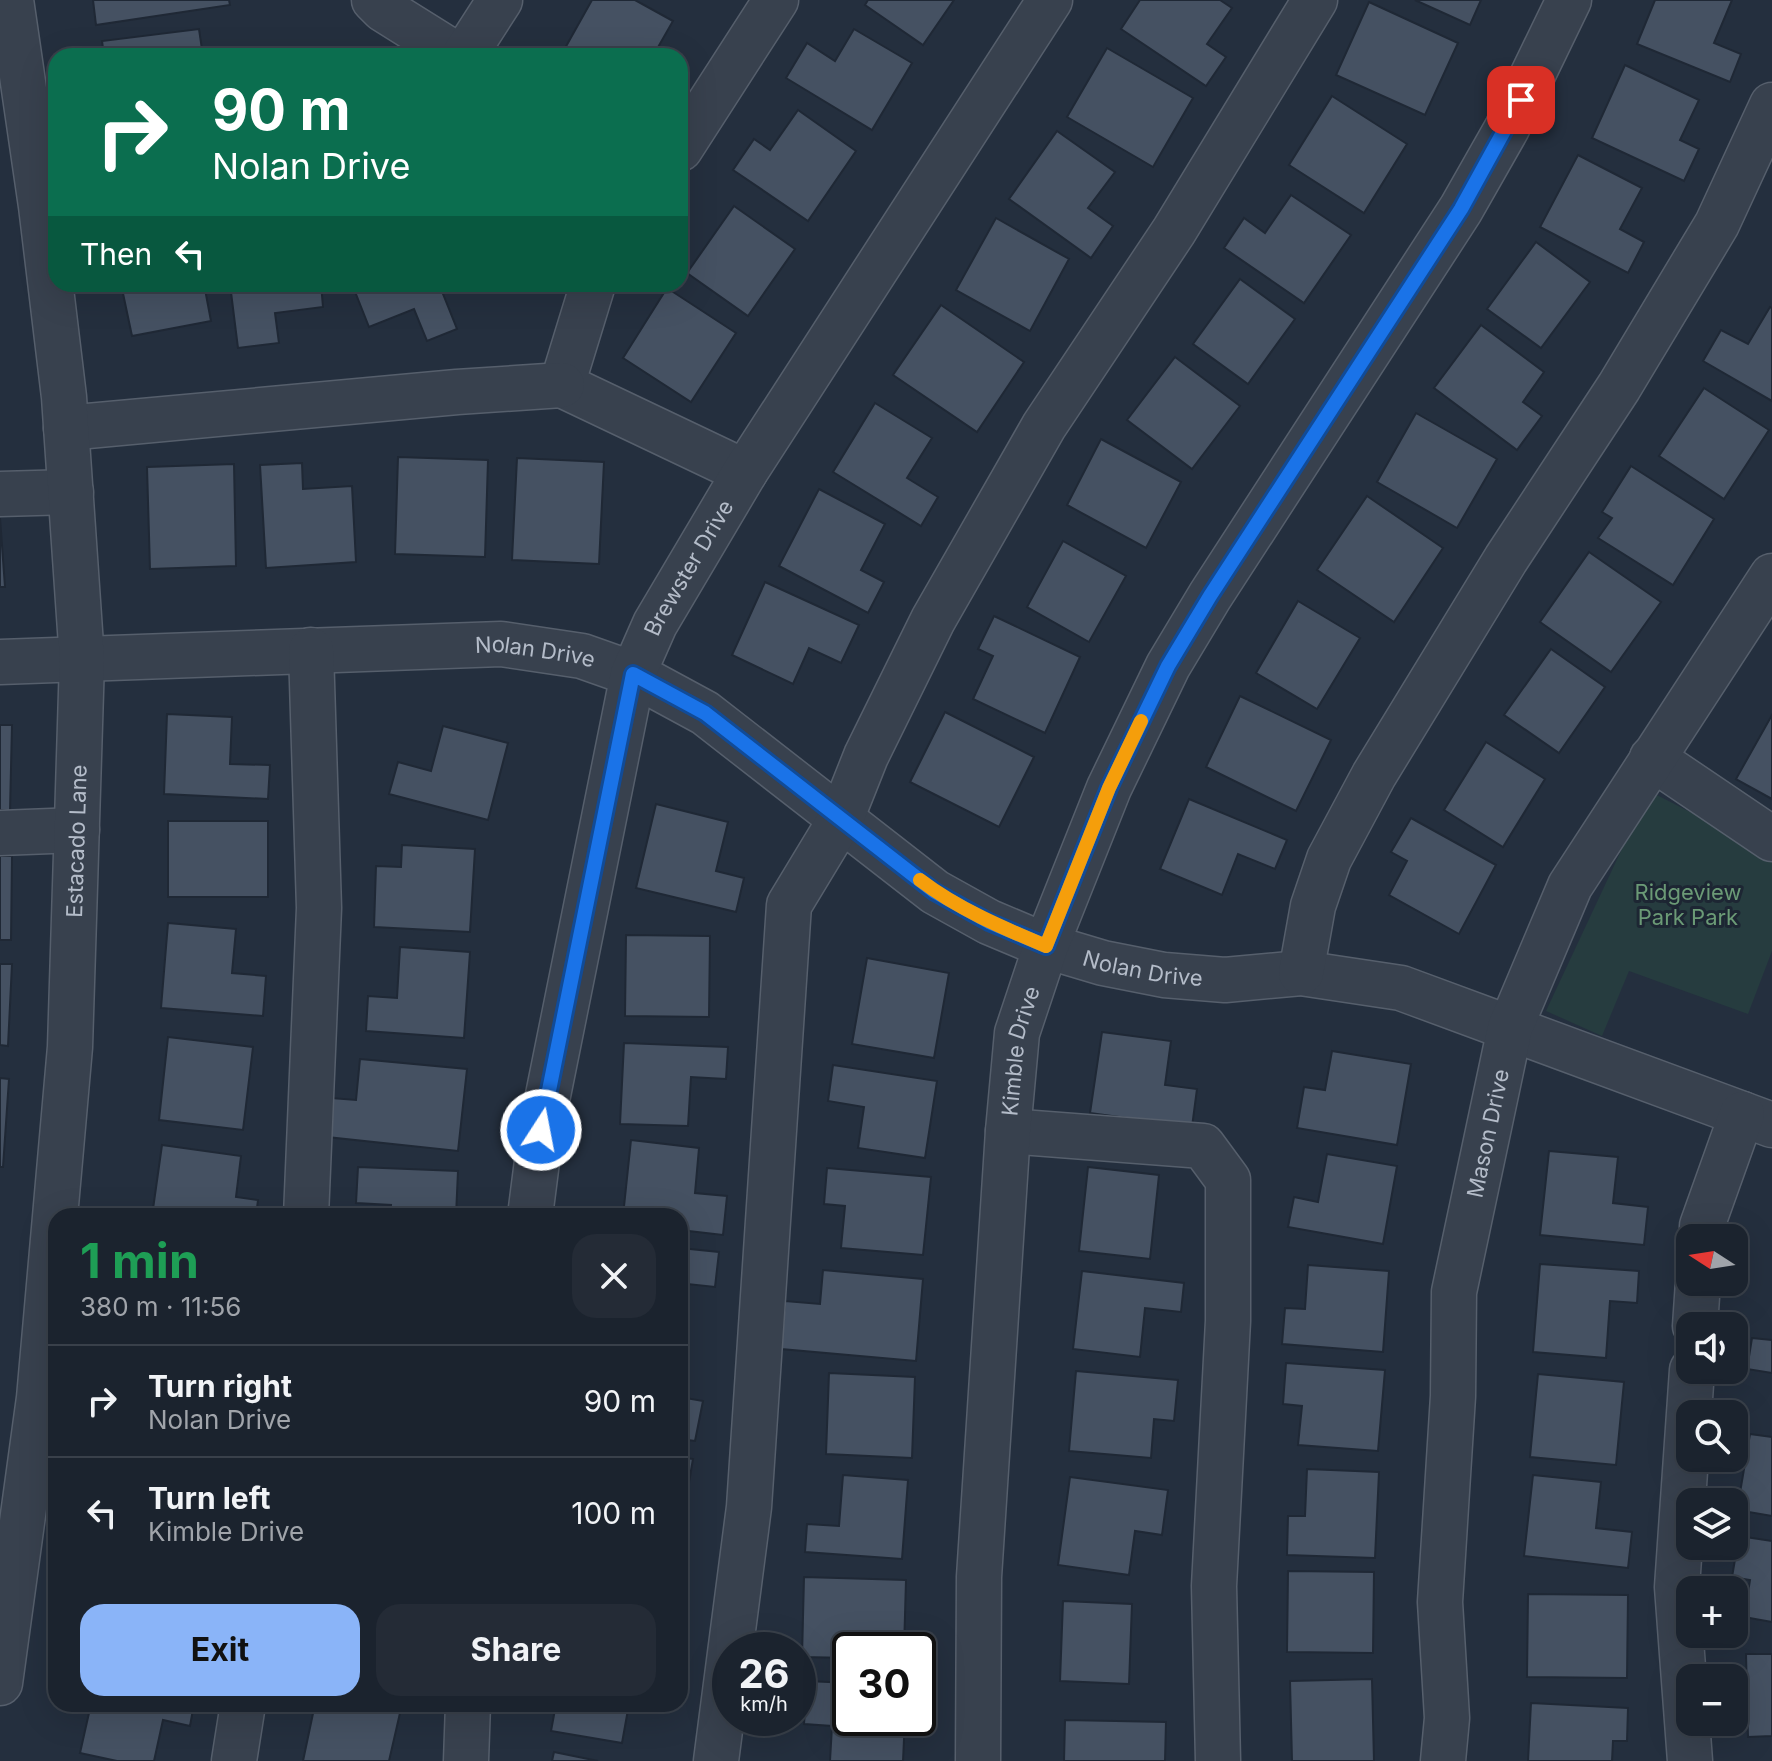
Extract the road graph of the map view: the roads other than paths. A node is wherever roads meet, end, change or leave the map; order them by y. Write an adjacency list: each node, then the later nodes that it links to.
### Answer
1 (11, 0): 12 (street, Estacado Lane)
2 (374, 0): 8 (street)
3 (500, 0): 9 (street)
4 (776, 0): 11 (street)
5 (1050, 0): 17 (street, Brewster Drive)
6 (1315, 0): 26 (street)
7 (1569, 0): 30 (street, Kimble Drive)
8 (448, 48)
9 (467, 48)
10 (1772, 105): 31 (street)
11 (688, 137)
12 (48, 205)
13 (55, 292): 16 (street, Estacado Lane)
14 (591, 292): 15 (street)
15 (562, 385): 16 (street); 17 (street)
16 (66, 428): 18 (street, Estacado Lane)
17 (745, 472): 24 (street, Brewster Drive)
18 (71, 492): 19 (street); 22 (street, Estacado Lane)
19 (0, 494)
20 (1772, 576): 25 (street, Mason Drive)
21 (311, 650): 22 (street, Nolan Drive); 24 (street, Nolan Drive); 36 (street)
22 (82, 660): 23 (street, Nolan Drive); 27 (street, Estacado Lane)
23 (0, 662)
24 (633, 674): 26 (street, Nolan Drive); 37 (street, Brewster Drive)
25 (1652, 758): 29 (street); 32 (street, Mason Drive)
26 (841, 819): 30 (street, Nolan Drive); 46 (street)
27 (77, 830): 28 (street); 35 (street, Estacado Lane)
28 (0, 833)
29 (1772, 839)
30 (1046, 946): 31 (street, Nolan Drive); 34 (street, Kimble Drive)
31 (1301, 973): 32 (street, Nolan Drive)
32 (1510, 1028): 33 (street, Nolan Drive); 49 (street, Mason Drive)
33 (1757, 1120): 38 (street)
34 (1008, 1131): 47 (street, Kimble Drive); 48 (street)
35 (56, 1208)
36 (306, 1208)
37 (531, 1208)
38 (1703, 1224)
39 (48, 1296): 41 (street, Estacado Lane)
40 (1691, 1384): 50 (street)
41 (0, 1683)
42 (242, 1712): 44 (street)
43 (468, 1712): 45 (street)
44 (234, 1761)
45 (466, 1761)
46 (716, 1761)
47 (978, 1761)
48 (1218, 1761)
49 (1443, 1761)
50 (1690, 1761)

